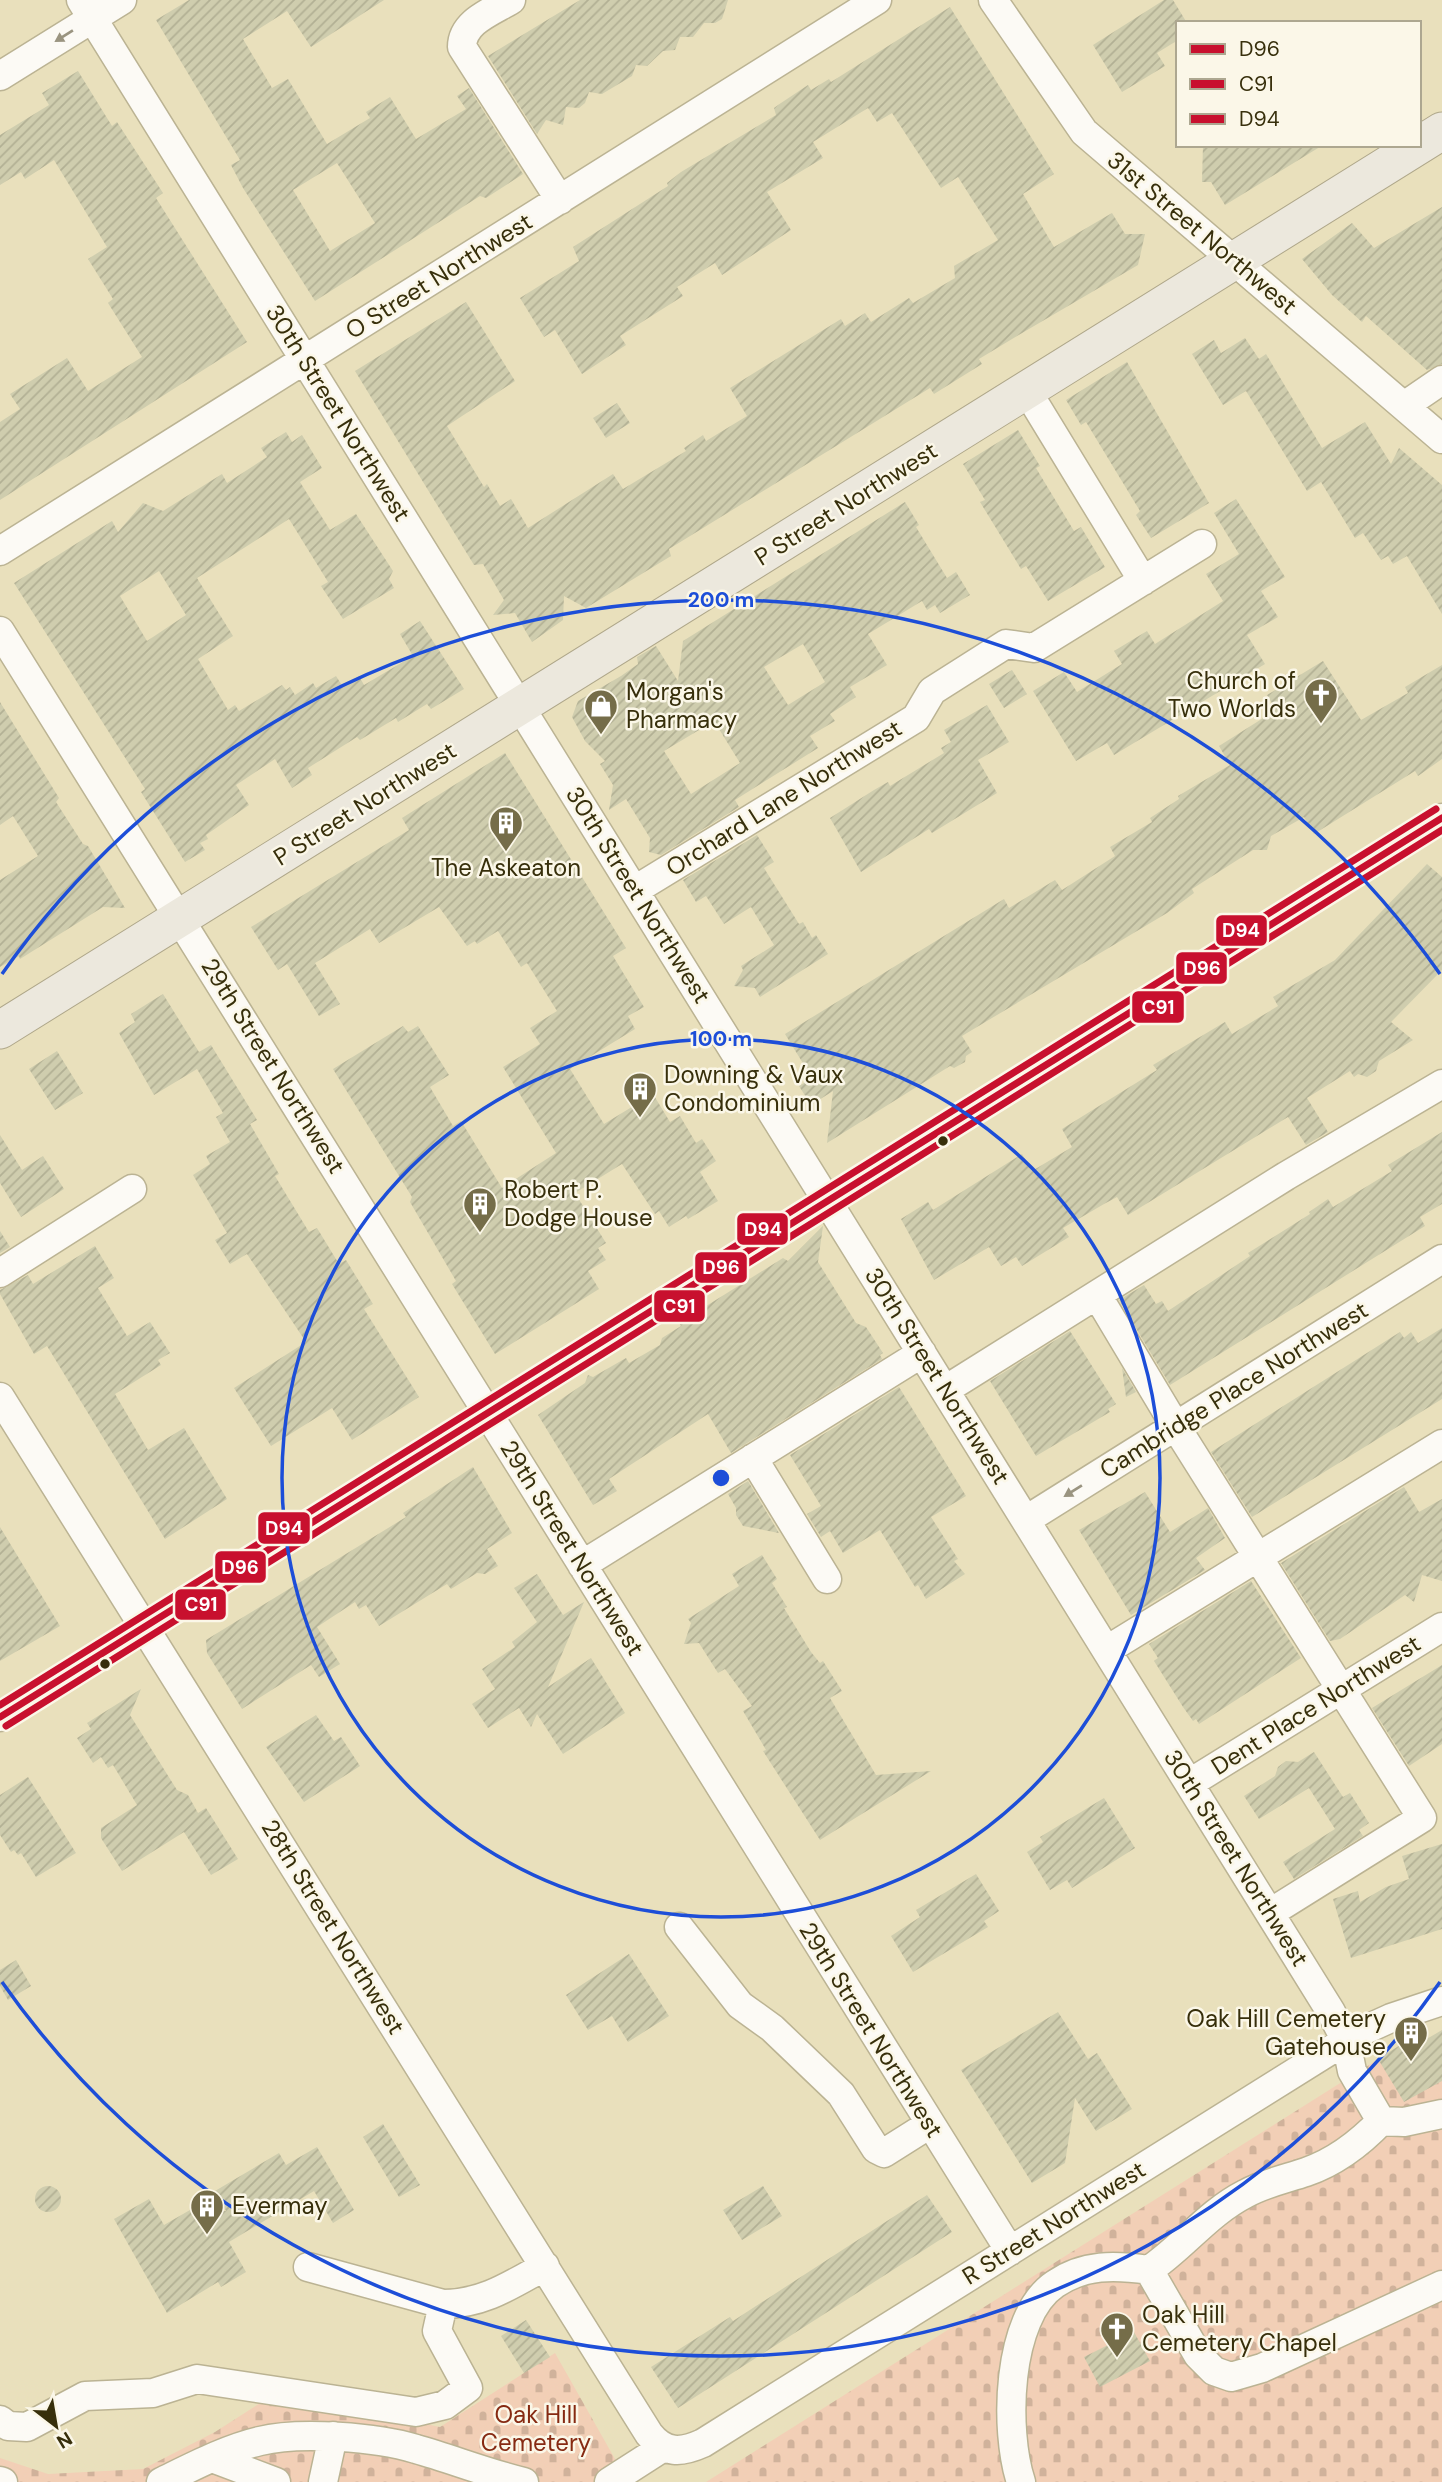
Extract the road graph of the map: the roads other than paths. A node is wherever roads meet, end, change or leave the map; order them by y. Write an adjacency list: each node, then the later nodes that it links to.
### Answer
1 (122, 0): 5 (street)
2 (511, 0): 10 (street)
3 (877, 0): 10 (street, O Street Northwest)
4 (993, 0): 11 (street, 31st Street Northwest)
5 (87, 9): 6 (street, one-way to 6); 12 (street, 30th Street Northwest)
6 (0, 76)
7 (1442, 131): 8 (main road, P Street Northwest)
8 (1421, 144)
9 (1417, 147): 11 (main road, P Street Northwest)
10 (560, 201): 12 (street, O Street Northwest)
11 (1234, 262): 14 (main road, P Street Northwest); 15 (street, 31st Street Northwest)
12 (305, 360): 18 (street, O Street Northwest); 21 (street, 30th Street Northwest)
13 (1442, 380): 15 (street)
14 (1027, 391): 19 (street); 21 (main road, P Street Northwest)
15 (1404, 406): 16 (street, 31st Street Northwest)
16 (1442, 439)
17 (1202, 544): 19 (street)
18 (0, 551)
19 (1143, 581): 23 (street, Orchard Lane Northwest)
20 (0, 631): 24 (street, 29th Street Northwest)
21 (520, 708): 23 (street, 30th Street Northwest); 24 (main road, P Street Northwest)
22 (1442, 818): 28 (street)
23 (635, 890): 28 (street, 30th Street Northwest)
24 (181, 918): 25 (main road, P Street Northwest); 35 (street, 29th Street Northwest)
25 (0, 1030)
26 (1442, 1084): 31 (street)
27 (132, 1189): 30 (street)
28 (829, 1200): 32 (street, 30th Street Northwest); 35 (street)
29 (1442, 1259): 36 (street, Cambridge Place Northwest)
30 (0, 1273)
31 (1097, 1295): 33 (street); 36 (street)
32 (922, 1353): 33 (street, 30th Street Northwest); 38 (street)
33 (945, 1390): 39 (street, 30th Street Northwest)
34 (0, 1397): 43 (street, 28th Street Northwest)
35 (487, 1412): 41 (street, 29th Street Northwest); 43 (street)
36 (1176, 1427): 39 (street, Cambridge Place Northwest, one-way to 39); 40 (street)
37 (1442, 1444): 40 (street)
38 (753, 1458): 41 (street); 42 (street)
39 (1026, 1520): 45 (street, 30th Street Northwest)
40 (1257, 1557): 45 (street); 46 (street)
41 (582, 1565): 56 (street, 29th Street Northwest)
42 (827, 1579)
43 (144, 1626): 47 (street); 58 (street, 28th Street Northwest)
44 (1442, 1627): 46 (street, Dent Place Northwest)
45 (1107, 1650): 48 (street, 30th Street Northwest)
46 (1342, 1688): 48 (street, Dent Place Northwest); 49 (street)
47 (0, 1717)
48 (1190, 1783): 50 (street, 30th Street Northwest)
49 (1432, 1814): 50 (street)
50 (1270, 1913): 53 (street, 30th Street Northwest)
51 (679, 1927): 56 (street)
52 (1442, 2001): 53 (street, R Street Northwest)
53 (1346, 2040): 55 (street, 30th Street Northwest); 57 (street, R Street Northwest)
54 (1442, 2114): 55 (street)
55 (1381, 2121): 60 (street)
56 (930, 2124): 57 (street, 29th Street Northwest)
57 (1010, 2251): 65 (street, R Street Northwest)
58 (545, 2266): 62 (street); 65 (street, 28th Street Northwest)
59 (308, 2267): 62 (street)
60 (1149, 2270): 61 (street); 72 (street)
61 (1442, 2285)
62 (443, 2304): 63 (street)
63 (0, 2420)
64 (333, 2436): 66 (street); 69 (street); 70 (street)
65 (666, 2449): 71 (street, R Street Northwest)
66 (212, 2458): 67 (street); 68 (street)
67 (161, 2482)
68 (276, 2482)
69 (323, 2482)
70 (524, 2482)
71 (610, 2482)
72 (1021, 2482)

